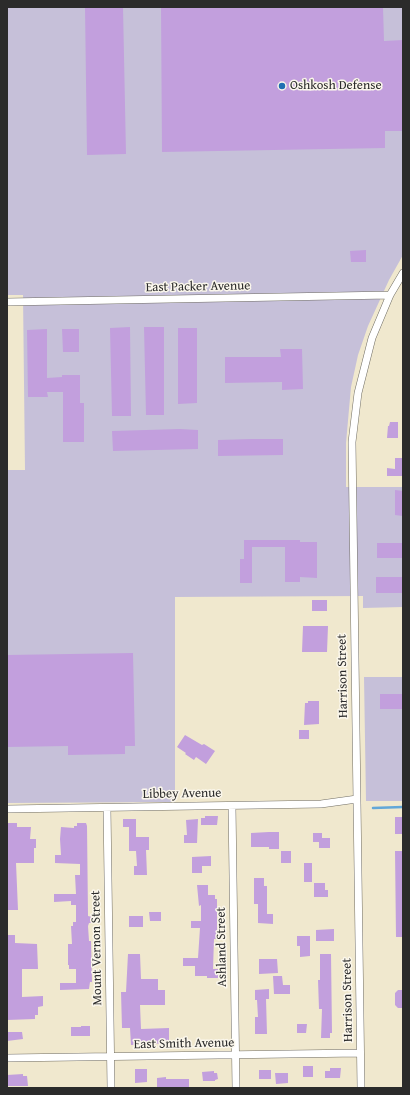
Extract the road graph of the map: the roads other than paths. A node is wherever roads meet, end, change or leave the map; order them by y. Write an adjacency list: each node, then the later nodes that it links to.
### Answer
1 (403, 273): 2 (street, Harrison Street)
2 (390, 295): 3 (street, East Packer Avenue); 4 (street, Harrison Street)
3 (7, 302)
4 (357, 799): 5 (street, Libbey Avenue); 8 (street, Harrison Street)
5 (232, 806): 6 (street, Libbey Avenue); 9 (street, Ashland Street)
6 (107, 808): 7 (street, Libbey Avenue); 10 (street, Mount Vernon Street)
7 (7, 809)
8 (360, 1053): 9 (street, East Smith Avenue); 14 (street, Harrison Street)
9 (236, 1055): 10 (street, East Smith Avenue); 13 (street, Ashland Street)
10 (111, 1057): 11 (street, East Smith Avenue); 12 (street, Mount Vernon Street)
11 (7, 1058)
12 (111, 1088)
13 (236, 1088)
14 (361, 1088)

